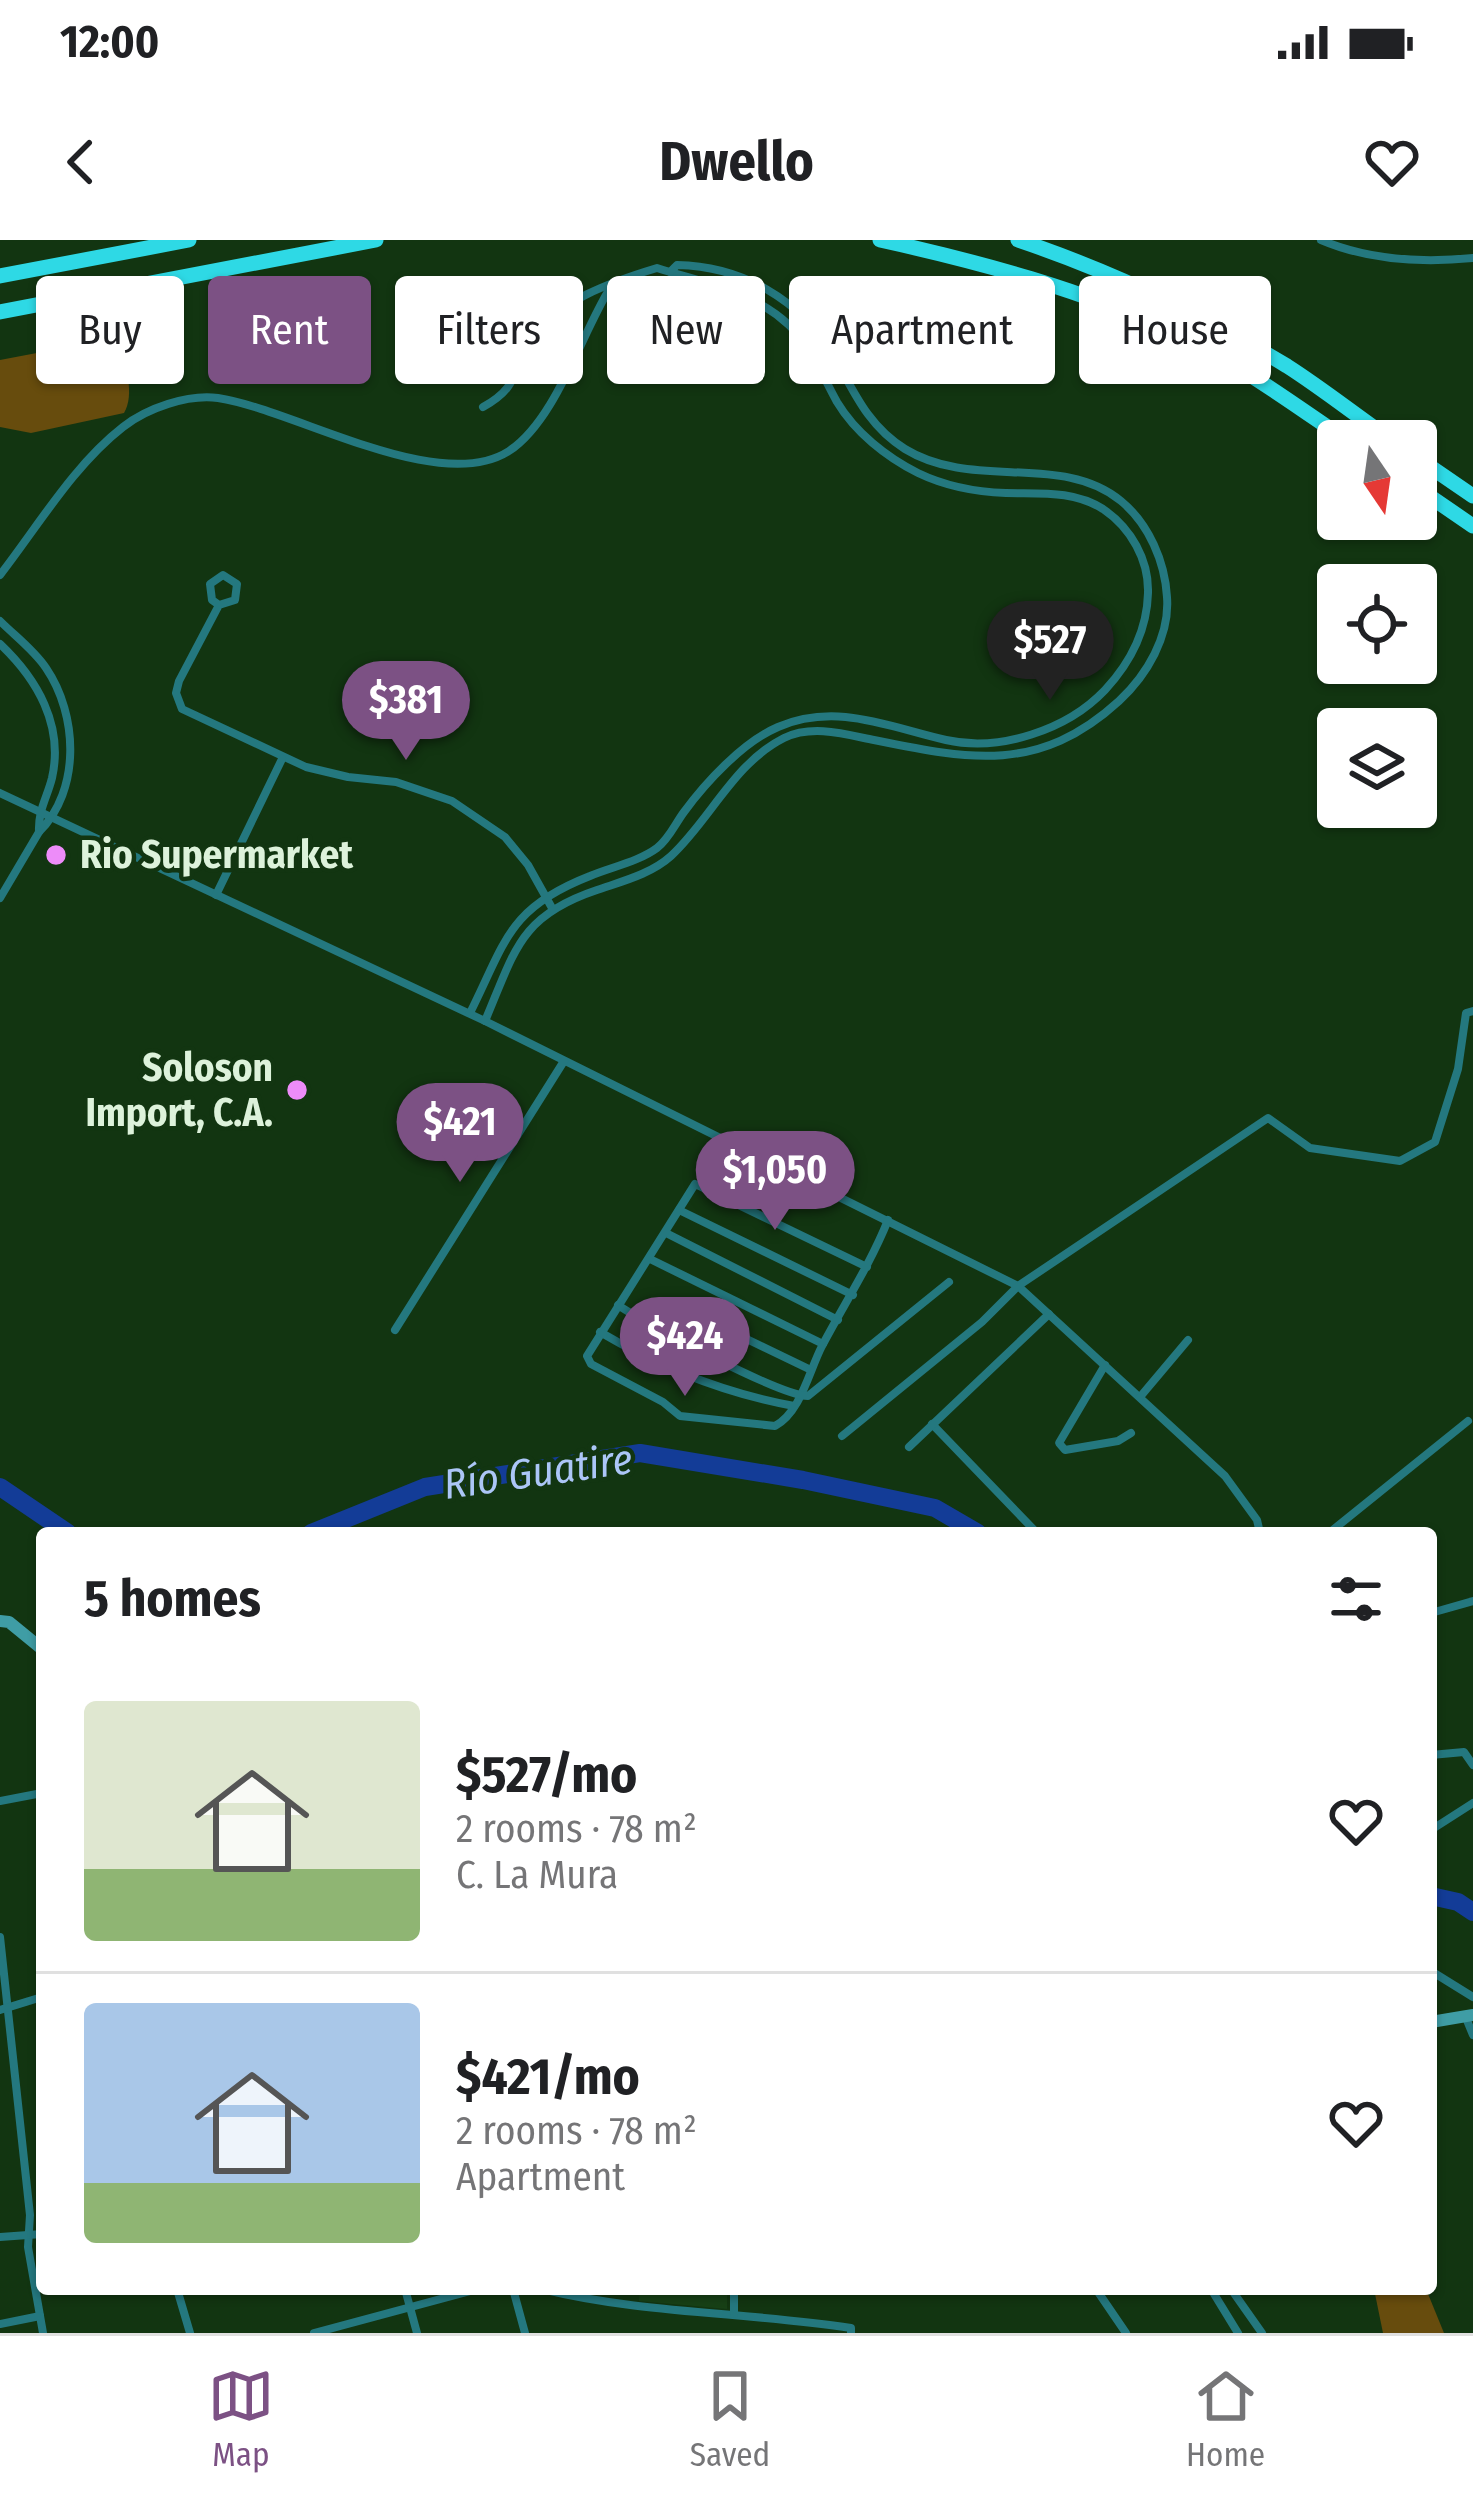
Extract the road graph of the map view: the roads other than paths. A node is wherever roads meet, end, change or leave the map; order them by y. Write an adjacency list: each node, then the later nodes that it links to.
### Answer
1 (188, 240): 8 (highway)
2 (376, 240): 12 (highway)
3 (880, 240): 14 (highway)
4 (1018, 240): 15 (highway)
5 (1321, 240): 6 (street)
6 (1473, 258)
7 (670, 272): 9 (street); 30 (street); 32 (street)
8 (0, 276)
9 (636, 276)
10 (607, 288): 13 (street)
11 (607, 294): 20 (street)
12 (0, 312)
13 (483, 407)
14 (1317, 420)
15 (1364, 420)
16 (1437, 471): 17 (highway)
17 (1473, 496)
18 (1437, 501): 19 (highway)
19 (1473, 526)
20 (0, 575)
21 (219, 604): 24 (street)
22 (0, 621): 27 (street)
23 (0, 644): 26 (street)
24 (282, 759): 29 (street); 30 (street)
25 (0, 793): 26 (street)
26 (38, 812): 27 (street); 28 (street)
27 (52, 819): 28 (street); 29 (street)
28 (38, 832): 31 (street)
29 (216, 895): 34 (street)
30 (545, 895): 32 (street); 34 (street)
31 (0, 898)
32 (552, 908): 35 (street)
33 (1473, 1011): 43 (street)
34 (470, 1013): 35 (street)
35 (485, 1021): 36 (street)
36 (564, 1061): 38 (street); 49 (street)
37 (679, 1210): 39 (street); 41 (street); 44 (street)
38 (888, 1220): 41 (street); 43 (street)
39 (666, 1233): 40 (street); 48 (street)
40 (650, 1259): 46 (street); 52 (street)
41 (867, 1267): 44 (street)
42 (949, 1282): 55 (street)
43 (1018, 1286): 47 (street); 61 (street)
44 (853, 1295): 48 (street)
45 (673, 1303): 54 (street)
46 (618, 1305): 50 (street); 55 (street)
47 (1049, 1314): 53 (street); 59 (street)
48 (838, 1321): 52 (street)
49 (395, 1330)
50 (600, 1331): 57 (street); 57 (street)
51 (1188, 1340): 56 (street)
52 (823, 1344): 54 (street)
53 (1106, 1366): 56 (street); 60 (street)
54 (811, 1370): 55 (street)
55 (799, 1396): 57 (street)
56 (1139, 1397): 64 (street)
57 (794, 1406)
58 (1468, 1420): 65 (street)
59 (932, 1424): 62 (street); 63 (street)
60 (1131, 1433)
61 (842, 1436)
62 (910, 1447)
63 (1031, 1527)
64 (1258, 1527)
65 (1336, 1527)
66 (1473, 1601): 67 (street)
67 (1437, 1611)
68 (0, 1621): 69 (main road)
69 (36, 1644)
70 (1437, 1754): 71 (street)
71 (1473, 1765)
72 (36, 1794): 73 (street)
73 (0, 1802)
74 (1473, 1803): 75 (street)
75 (1437, 1826)
76 (0, 1936): 80 (street)
77 (1437, 1975): 78 (street)
78 (1473, 1996)
79 (36, 1999): 80 (street)
80 (3, 2009): 85 (street)
81 (1469, 2015): 82 (main road); 83 (street)
82 (1437, 2021)
83 (1473, 2035)
84 (36, 2234): 85 (street)
85 (28, 2235): 86 (street); 87 (street)
86 (0, 2237)
87 (36, 2289)
88 (37, 2295): 100 (street)
89 (179, 2295): 103 (street)
90 (407, 2295): 98 (street)
91 (458, 2295): 98 (street)
92 (514, 2295): 106 (street)
93 (566, 2295): 99 (street)
94 (735, 2295): 99 (street)
95 (1100, 2295): 108 (street)
96 (1215, 2295): 109 (street)
97 (1236, 2295): 110 (street)
98 (411, 2309): 104 (street); 105 (street)
99 (738, 2314): 107 (street)
100 (40, 2316): 101 (street); 102 (street)
101 (0, 2324)
102 (43, 2333)
103 (190, 2333)
104 (314, 2333)
105 (417, 2333)
106 (524, 2333)
107 (851, 2333)
108 (1126, 2333)
109 (1238, 2333)
110 (1262, 2333)

